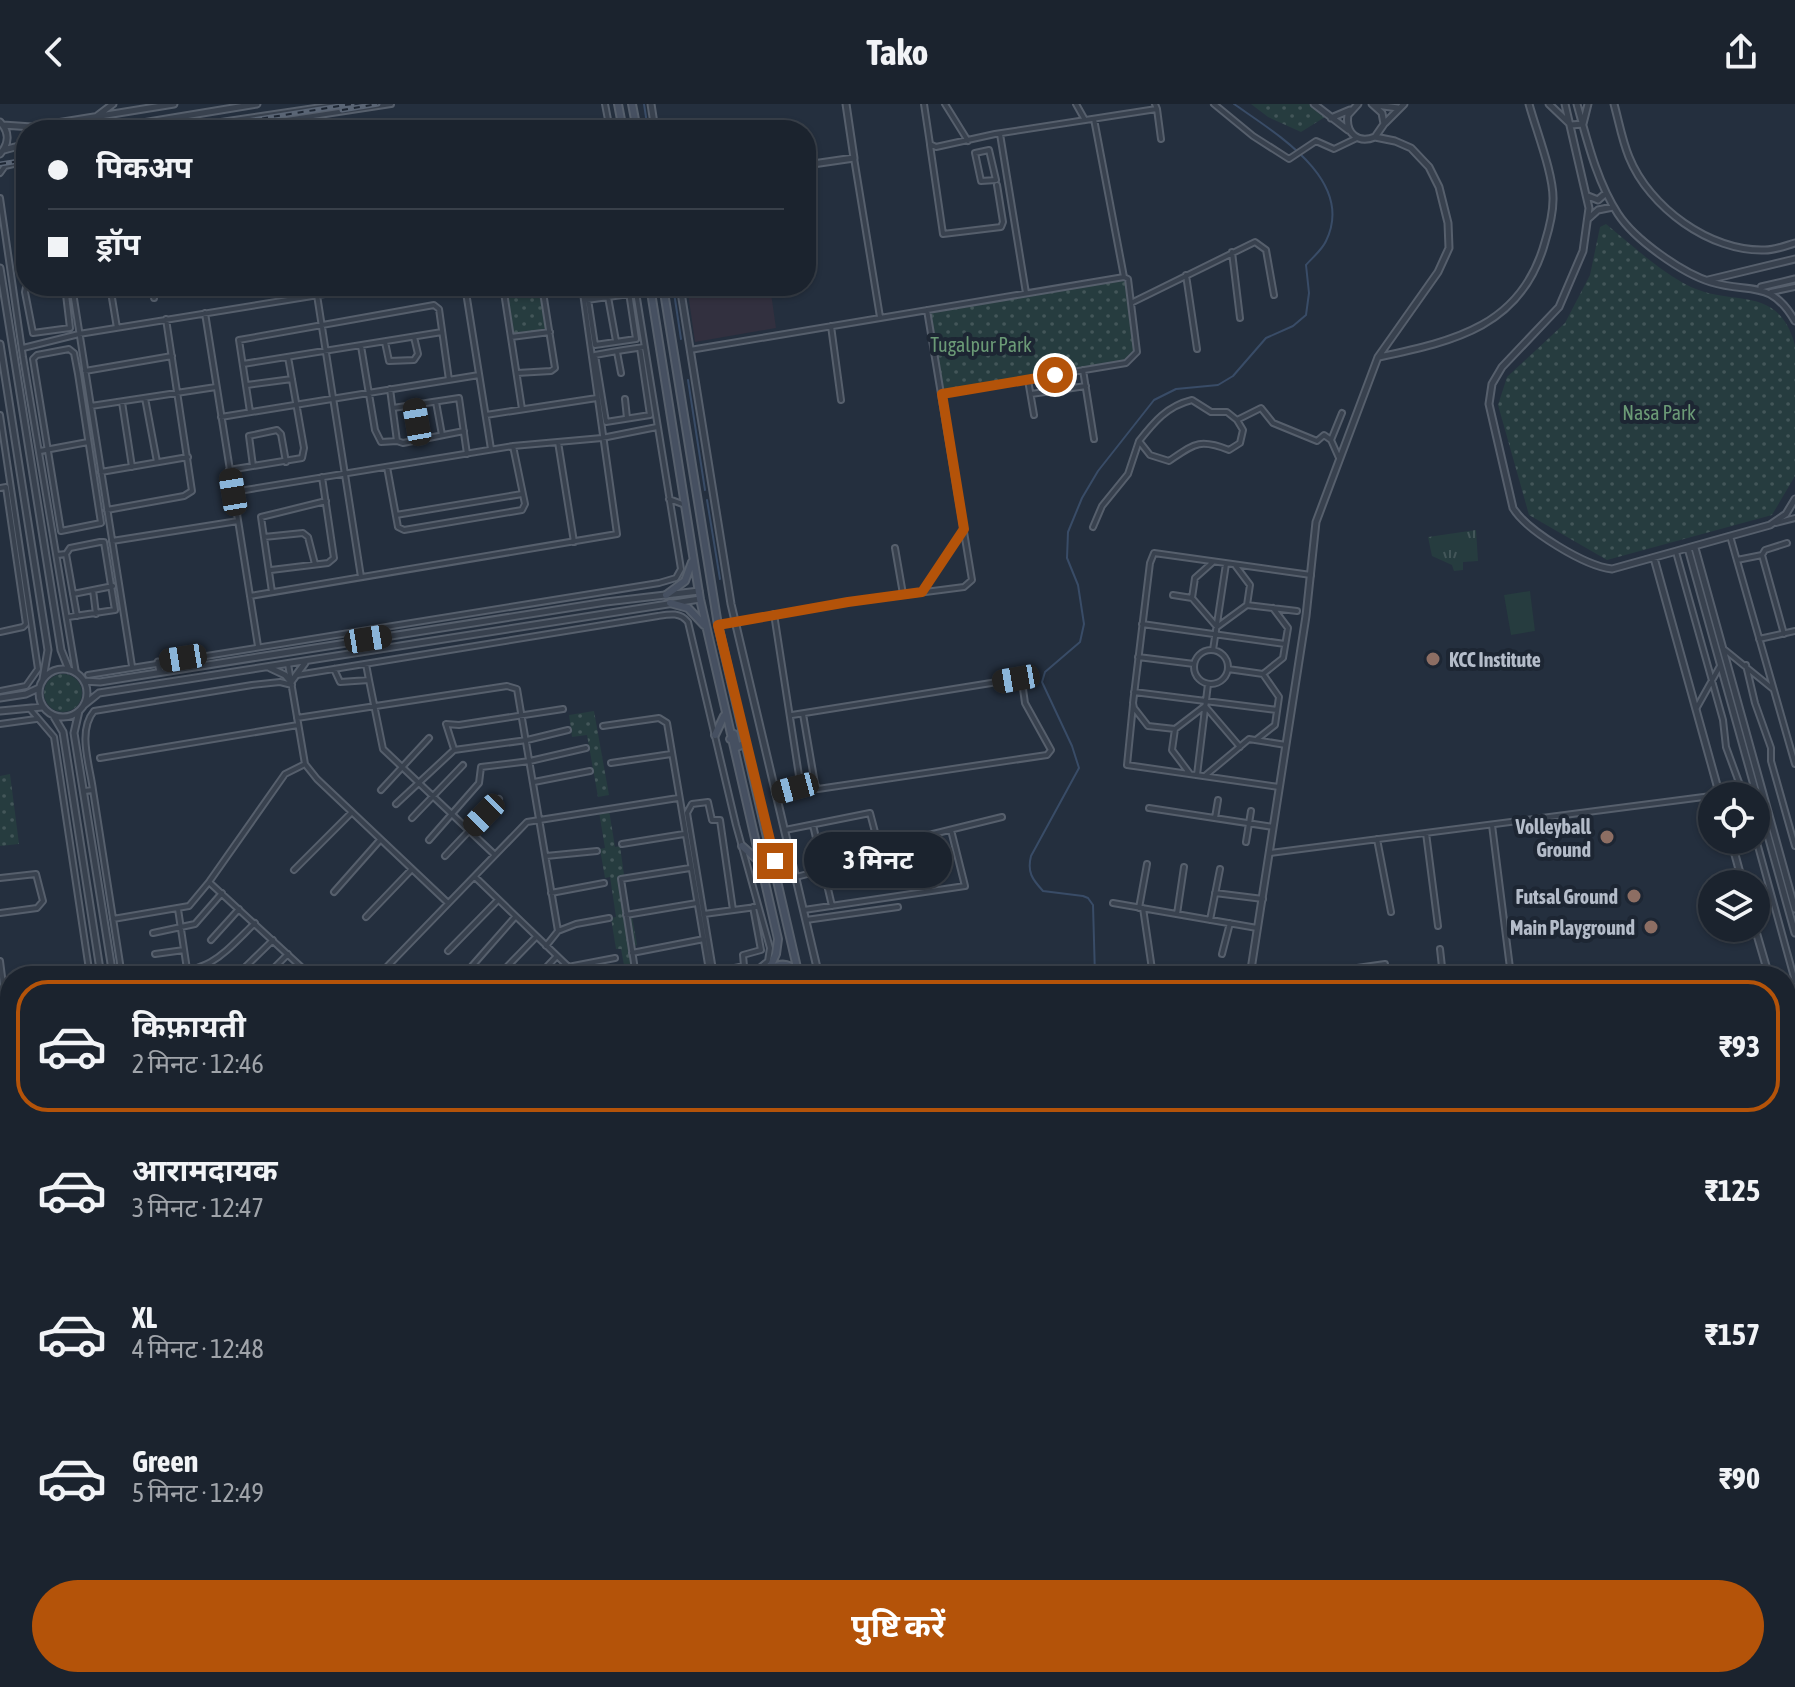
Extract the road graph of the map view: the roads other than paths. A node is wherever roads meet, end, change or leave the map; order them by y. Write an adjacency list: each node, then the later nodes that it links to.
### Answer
1 (113, 104): 23 (street)
2 (174, 104): 23 (street)
3 (257, 104): 27 (street)
4 (345, 104): 28 (street)
5 (391, 104): 29 (street)
6 (846, 104): 46 (street)
7 (924, 104): 42 (street)
8 (945, 104): 40 (street)
9 (1076, 104): 30 (street)
10 (1214, 104): 38 (street)
11 (1314, 104): 25 (street)
12 (1358, 104): 22 (street)
13 (1373, 104): 21 (street); 34 (street)
14 (1529, 104): 119 (street)
15 (1549, 104): 33 (street)
16 (1565, 104): 33 (street)
17 (1577, 104): 32 (street)
18 (1588, 104): 32 (street)
19 (1614, 104): 57 (street)
20 (1156, 106): 24 (street); 39 (street)
21 (1401, 106): 34 (street)
22 (1350, 110): 25 (street); 35 (street)
23 (96, 117): 26 (street)
24 (1094, 118): 30 (street); 62 (street)
25 (1330, 118): 35 (street)
26 (77, 120)
27 (162, 120)
28 (237, 120)
29 (286, 120)
30 (1085, 120): 36 (street)
31 (2, 123): 44 (street)
32 (1583, 124): 33 (street); 45 (street)
33 (1571, 125): 43 (street)
34 (1383, 126): 37 (street); 41 (street)
35 (1349, 131): 38 (street)
36 (1000, 134): 40 (street); 48 (street)
37 (1375, 137): 38 (street); 41 (street)
38 (1357, 138)
39 (1161, 139)
40 (968, 141): 42 (street)
41 (1395, 141): 119 (street)
42 (930, 144): 53 (street)
43 (1577, 150): 45 (street); 51 (street)
44 (2, 152)
45 (1592, 154): 50 (street)
46 (854, 158): 47 (street); 92 (street)
47 (816, 164)
48 (1007, 178): 49 (street); 54 (street)
49 (996, 182): 49 (street); 53 (street)
50 (1607, 192): 51 (street); 55 (street)
51 (1587, 194): 56 (street)
52 (0, 198): 67 (street)
53 (1001, 206): 54 (street)
54 (1012, 206): 69 (street)
55 (1614, 207): 56 (street); 64 (street)
56 (1588, 219): 219 (street)
57 (1795, 243)
58 (1232, 252): 61 (street); 70 (street); 93 (street)
59 (1795, 259): 64 (street)
60 (0, 268): 126 (street)
61 (1186, 275): 89 (street); 112 (street)
62 (1124, 277): 69 (street); 89 (street)
63 (1795, 279): 65 (street)
64 (1707, 281): 65 (street)
65 (1758, 287): 68 (street)
66 (1795, 287): 68 (street)
67 (14, 289): 111 (street)
68 (1771, 292): 95 (street)
69 (1026, 293): 90 (street)
70 (1274, 295)
71 (26, 296): 99 (street)
72 (66, 296): 99 (street)
73 (73, 296): 102 (street)
74 (112, 296): 98 (street)
75 (311, 296): 91 (street)
76 (317, 296): 96 (street)
77 (467, 296): 125 (street)
78 (505, 296): 104 (street)
79 (544, 296): 101 (street)
80 (585, 296): 88 (street)
81 (615, 296): 87 (street)
82 (629, 296): 106 (street)
83 (636, 296): 110 (street)
84 (652, 296): 173 (main road)
85 (665, 296): 177 (main road)
86 (682, 296): 113 (street)
87 (608, 297): 88 (street); 106 (street)
88 (586, 300): 106 (street); 140 (street)
89 (1131, 303): 121 (street)
90 (927, 309): 92 (street); 136 (street)
91 (205, 313): 94 (street); 132 (street)
92 (880, 317): 97 (street)
93 (1240, 318)
94 (166, 319): 98 (street); 116 (street)
95 (1795, 321)
96 (321, 323): 100 (street); 114 (street); 120 (street)
97 (831, 326): 113 (street); 142 (street)
98 (117, 328): 102 (street)
99 (52, 332): 105 (street)
100 (442, 332): 103 (street); 128 (street)
101 (550, 332): 104 (street); 123 (street)
102 (79, 334): 105 (street); 122 (street)
103 (414, 337): 107 (street); 107 (street)
104 (511, 337): 123 (street)
105 (52, 341): 111 (street)
106 (616, 341)
107 (385, 342): 109 (street)
108 (0, 344): 245 (street)
109 (361, 346): 114 (street); 135 (street)
110 (642, 347): 115 (street); 152 (street)
111 (23, 348): 117 (street)
112 (1197, 349)
113 (690, 350): 191 (street)
114 (325, 351): 118 (street); 139 (street)
115 (617, 351): 124 (street); 157 (street)
116 (172, 356): 122 (street); 134 (street)
117 (23, 357): 126 (street); 175 (street)
118 (288, 357): 120 (street); 127 (street)
119 (1378, 357): 179 (street)
120 (243, 364): 130 (street)
121 (1083, 370): 129 (street); 131 (street)
122 (85, 371): 147 (street)
123 (517, 373): 149 (street)
124 (621, 373)
125 (479, 375): 128 (street); 154 (street)
126 (18, 377): 243 (street)
127 (292, 379): 130 (street); 145 (street)
128 (449, 380): 133 (street)
129 (1028, 380): 136 (street); 137 (street)
130 (246, 386): 150 (street)
131 (1086, 386): 137 (street); 165 (street)
132 (216, 387): 134 (street); 156 (street)
133 (390, 389): 135 (street); 148 (street)
134 (178, 392): 138 (street); 178 (street)
135 (368, 393): 139 (street); 167 (street)
136 (942, 394): 206 (street)
137 (1031, 394): 155 (street)
138 (145, 398): 143 (street); 180 (street)
139 (333, 398): 145 (street); 187 (street)
140 (597, 398): 149 (street); 164 (street)
141 (625, 399): 157 (street)
142 (841, 400)
143 (122, 401): 147 (street); 183 (street)
144 (436, 402): 146 (street); 160 (street); 162 (street)
145 (296, 404): 150 (street); 181 (street)
146 (414, 405): 148 (street); 163 (street)
147 (91, 406): 186 (street)
148 (393, 408): 167 (street)
149 (522, 409): 154 (street)
150 (250, 412): 156 (street)
151 (1342, 413): 166 (street)
152 (653, 414): 157 (street); 159 (street)
153 (0, 415): 161 (street)
154 (486, 415): 174 (street)
155 (1034, 415)
156 (221, 417): 185 (street)
157 (627, 418)
158 (1237, 420): 166 (street); 168 (street); 168 (street)
159 (657, 427): 164 (street); 193 (street)
160 (464, 431): 162 (street); 176 (street)
161 (1, 433): 221 (street)
162 (442, 435): 163 (street)
163 (420, 438): 167 (street)
164 (602, 438): 170 (street); 210 (street)
165 (1094, 439)
166 (1331, 440): 179 (street)
167 (397, 441)
168 (1139, 441): 205 (street)
169 (88, 442): 172 (street); 172 (street); 172 (street)
170 (558, 442): 171 (street); 210 (street)
171 (513, 446): 174 (street); 192 (street)
172 (49, 449): 175 (street)
173 (676, 449): 177 (main road); 196 (main road)
174 (491, 450): 176 (street)
175 (40, 451): 217 (street)
176 (467, 454): 184 (street)
177 (692, 456): 197 (main road)
178 (188, 457): 180 (street); 200 (street)
179 (1339, 458): 228 (street)
180 (157, 462): 183 (street)
181 (286, 462): 182 (street); 182 (street)
182 (253, 466): 185 (street)
183 (132, 467): 186 (street)
184 (387, 467): 187 (street); 201 (street)
185 (229, 470): 190 (street)
186 (101, 472): 200 (street)
187 (345, 473): 188 (street); 229 (street)
188 (322, 477): 190 (street); 195 (street)
189 (0, 488): 198 (street)
190 (233, 492): 203 (street)
191 (713, 493): 197 (street); 255 (street)
192 (522, 494): 201 (street); 201 (street)
193 (669, 499): 196 (street); 233 (street)
194 (1795, 499): 204 (street)
195 (326, 501): 208 (street); 223 (street)
196 (685, 505): 216 (main road)
197 (698, 506): 257 (main road)
198 (8, 508): 199 (street); 221 (street)
199 (0, 509)
200 (107, 510): 209 (street)
201 (396, 515)
202 (1795, 518): 204 (street)
203 (238, 521): 209 (street); 240 (street)
204 (1770, 525): 207 (street)
205 (1093, 527)
206 (964, 529): 234 (street); 234 (street)
207 (1730, 536): 213 (street); 220 (street)
208 (263, 537): 223 (street); 226 (street)
209 (112, 541): 277 (street)
210 (574, 542): 229 (street)
211 (1787, 543): 218 (street)
212 (895, 548): 236 (street)
213 (1692, 548): 214 (street); 267 (street); 275 (street)
214 (1676, 552): 219 (street); 289 (street)
215 (66, 554): 217 (street); 230 (street); 235 (street)
216 (693, 554): 237 (main road); 238 (main road)
217 (57, 555): 242 (street)
218 (1762, 555): 220 (street); 263 (street)
219 (1654, 558): 304 (street)
220 (1737, 560): 264 (street)
221 (19, 562): 227 (street)
222 (1213, 562): 224 (street); 241 (street); 256 (street)
223 (315, 564): 226 (street)
224 (1226, 564): 225 (street); 258 (street)
225 (1235, 565): 228 (street); 248 (street)
226 (271, 570): 232 (street)
227 (20, 571): 247 (street); 261 (street)
228 (1311, 575): 325 (street)
229 (361, 577): 232 (street)
230 (113, 586): 231 (street); 251 (street)
231 (93, 590): 235 (street); 251 (street)
232 (272, 592): 240 (street)
233 (599, 592): 244 (street); 266 (street)
234 (922, 592): 236 (street)
235 (73, 594): 253 (street)
236 (903, 594): 252 (street)
237 (666, 595): 238 (street); 244 (street)
238 (700, 595): 246 (street); 259 (main road)
239 (1173, 595): 241 (street)
240 (250, 596): 266 (street)
241 (1192, 598): 258 (street)
242 (64, 600): 243 (street); 254 (street)
243 (54, 601): 281 (street)
244 (606, 602): 282 (street)
245 (41, 603): 247 (street); 286 (street)
246 (670, 603): 259 (main road); 270 (street)
247 (28, 605): 294 (street)
248 (1247, 605): 249 (street); 258 (street)
249 (1273, 608): 250 (street); 265 (street)
250 (1297, 611)
251 (96, 614): 253 (street)
252 (774, 614): 255 (street); 310 (street)
253 (77, 616): 254 (street)
254 (68, 617): 281 (street)
255 (735, 622): 257 (street); 351 (street)
256 (1142, 624): 262 (street); 269 (street)
257 (718, 625): 324 (main road)
258 (1217, 627): 262 (street)
259 (706, 628): 309 (main road)
260 (1795, 631): 263 (street)
261 (0, 632)
262 (1216, 634): 265 (street); 268 (street)
263 (1784, 634): 264 (street)
264 (1759, 639): 293 (street)
265 (1285, 644): 283 (street)
266 (258, 646): 271 (street)
267 (1723, 648): 276 (street); 420 (street)
268 (1213, 650): 274 (street); 280 (street)
269 (1138, 657): 274 (street); 295 (street)
270 (310, 661): 272 (street); 285 (street)
271 (158, 662): 277 (street); 282 (street)
272 (288, 664): 278 (street); 290 (street)
273 (366, 664): 279 (street); 287 (street); 319 (street)
274 (1194, 664): 291 (street)
275 (1721, 664): 289 (street); 441 (street)
276 (1746, 665): 293 (street); 381 (street)
277 (132, 666): 284 (street)
278 (265, 668): 290 (street); 302 (street)
279 (334, 669): 285 (street); 287 (street)
280 (1228, 669): 283 (street); 291 (street)
281 (73, 672): 286 (street); 288 (street)
282 (160, 672): 288 (street)
283 (1263, 674): 305 (street)
284 (88, 675)
285 (295, 675): 290 (street)
286 (43, 679): 292 (street)
287 (369, 680): 300 (street)
288 (84, 681): 302 (street)
289 (1711, 681): 304 (street); 343 (street)
290 (291, 684): 312 (street); 346 (street)
291 (1208, 684): 298 (street)
292 (39, 688): 296 (street); 301 (street)
293 (1773, 689): 334 (street)
294 (0, 691)
295 (1134, 692): 297 (street); 298 (street)
296 (0, 698)
297 (1133, 703): 317 (street); 338 (street)
298 (1206, 703): 305 (street); 317 (street); 326 (street); 339 (street)
299 (29, 706): 301 (street); 306 (street); 313 (street)
300 (373, 706): 311 (street); 312 (street); 336 (street)
301 (43, 708): 308 (street)
302 (81, 708): 308 (street); 348 (street)
303 (563, 709): 311 (street)
304 (1696, 709): 342 (street)
305 (1277, 710): 323 (street)
306 (0, 711)
307 (803, 714): 307 (street); 310 (street)
308 (53, 715): 349 (street)
309 (725, 715): 319 (main road); 321 (main road)
310 (792, 715): 351 (street)
311 (523, 717): 322 (street); 328 (street)
312 (297, 718): 315 (street)
313 (36, 719): 314 (street); 350 (street)
314 (0, 724)
315 (298, 725): 330 (street); 333 (street)
316 (603, 726): 329 (street)
317 (1175, 729): 338 (street)
318 (568, 730): 322 (street)
319 (715, 735): 380 (street)
320 (429, 738): 336 (street)
321 (730, 739): 324 (main road); 390 (main road)
322 (527, 740): 328 (street); 331 (street)
323 (1256, 740): 325 (street); 326 (street)
324 (746, 743): 394 (main road)
325 (1286, 745): 345 (street)
326 (1240, 747): 340 (street)
327 (586, 748): 331 (street)
328 (454, 750): 341 (street)
329 (671, 754): 332 (street); 353 (street)
330 (100, 758)
331 (530, 761): 344 (street); 361 (street)
332 (611, 763)
333 (305, 764): 360 (street); 403 (street)
334 (1795, 764)
335 (463, 765): 352 (street)
336 (402, 767): 341 (street); 347 (street)
337 (590, 771): 344 (street)
338 (1190, 774): 339 (street)
339 (1197, 775): 340 (street)
340 (1204, 776): 345 (street)
341 (418, 781): 352 (street); 357 (street)
342 (1716, 782)
343 (1739, 782)
344 (534, 783): 365 (street)
345 (1279, 787): 369 (street)
346 (93, 790): 348 (street); 431 (street)
347 (381, 790)
348 (83, 791): 459 (street)
349 (72, 792): 350 (street); 458 (street)
350 (62, 793): 457 (street)
351 (775, 793): 371 (street)
352 (433, 795): 361 (street); 363 (street)
353 (678, 798): 365 (street); 374 (street)
354 (1698, 798): 368 (street)
355 (499, 799): 370 (street)
356 (1218, 800): 364 (street)
357 (396, 804)
358 (1149, 808): 364 (street)
359 (1251, 811): 366 (street)
360 (352, 812): 376 (street); 396 (street)
361 (452, 813): 370 (street); 377 (street)
362 (1002, 817): 372 (street)
363 (412, 818)
364 (1215, 818): 366 (street)
365 (540, 820): 387 (street); 389 (street)
366 (1249, 823): 369 (street); 378 (street)
367 (813, 825): 371 (street); 382 (street); 398 (street)
368 (1492, 825): 373 (street); 483 (street)
369 (1273, 827): 384 (street)
370 (469, 830): 387 (street); 388 (street)
371 (785, 830): 385 (street)
372 (951, 830): 382 (street); 415 (street)
373 (1426, 833): 375 (street); 436 (street)
374 (684, 834): 379 (street); 393 (street)
375 (1377, 839): 384 (street); 423 (street)
376 (380, 840): 397 (street); 405 (street)
377 (429, 840)
378 (1246, 842)
379 (622, 844)
380 (742, 846): 390 (main road); 414 (street)
381 (1795, 846)
382 (880, 847): 399 (street)
383 (597, 851): 389 (street)
384 (1270, 853): 409 (street)
385 (791, 854): 394 (street); 401 (street)
386 (1760, 854): 485 (street)
387 (495, 855): 400 (street)
388 (445, 856)
389 (546, 856): 407 (street)
390 (761, 863): 477 (main road)
391 (1147, 864): 417 (street)
392 (1184, 867): 426 (street)
393 (690, 868): 412 (street); 427 (street)
394 (776, 869): 478 (main road)
395 (1220, 869): 408 (street)
396 (294, 870)
397 (411, 870): 411 (street); 428 (street)
398 (823, 870): 401 (street); 415 (street)
399 (885, 870)
400 (475, 877): 410 (street); 411 (street)
401 (796, 877): 422 (street)
402 (0, 878): 424 (street)
403 (209, 882): 406 (street); 418 (street)
404 (604, 883): 407 (street)
405 (334, 892)
406 (222, 893): 419 (street); 437 (street)
407 (551, 893): 439 (street)
408 (1215, 893): 409 (street); 433 (street)
409 (1263, 899): 438 (street)
410 (498, 900): 429 (street); 450 (street)
411 (448, 903): 466 (street)
412 (697, 903): 427 (street); 443 (street)
413 (1113, 903): 417 (street)
414 (756, 906): 421 (street); 475 (street); 476 (street)
415 (832, 906): 422 (street)
416 (898, 907): 432 (street)
417 (1141, 908): 426 (street); 480 (street)
418 (178, 909): 431 (street); 437 (street)
419 (239, 909): 434 (street); 444 (street)
420 (1795, 909)
421 (733, 910): 425 (street); 425 (street)
422 (804, 910): 432 (street)
423 (1391, 912)
424 (0, 913)
425 (704, 914): 474 (street)
426 (1177, 914): 433 (street)
427 (626, 915): 451 (street)
428 (366, 917)
429 (516, 917): 442 (street); 467 (street)
430 (609, 918): 439 (street)
431 (113, 919): 460 (street)
432 (806, 920): 479 (street)
433 (1210, 920): 435 (street)
434 (255, 923): 445 (street); 462 (street)
435 (1230, 923): 438 (street); 454 (street)
436 (1438, 926)
437 (180, 928): 440 (street); 449 (street)
438 (1258, 928): 481 (street)
439 (558, 931): 447 (street)
440 (153, 933)
441 (1795, 933)
442 (536, 937): 447 (street); 468 (street)
443 (704, 939): 451 (street); 473 (street)
444 (211, 940)
445 (273, 940): 453 (street); 463 (street)
446 (1759, 942): 484 (street)
447 (546, 946): 455 (street)
448 (1440, 949): 482 (street)
449 (184, 950): 452 (street); 461 (street)
450 (448, 951)
451 (632, 953): 472 (street)
452 (155, 954)
453 (288, 954): 464 (street); 465 (street)
454 (1222, 954)
455 (557, 956): 469 (street); 470 (street)
456 (615, 958): 471 (street)
457 (88, 966)
458 (99, 966)
459 (111, 966)
460 (120, 966)
461 (187, 966)
462 (208, 966)
463 (246, 966)
464 (276, 966)
465 (301, 966)
466 (388, 966)
467 (472, 966)
468 (508, 966)
469 (548, 966)
470 (567, 966)
471 (573, 966)
472 (634, 966)
473 (708, 966)
474 (712, 966)
475 (744, 966)
476 (762, 966)
477 (770, 966)
478 (797, 966)
479 (817, 966)
480 (1151, 966)
481 (1252, 966)
482 (1442, 966)
483 (1510, 966)
484 (1766, 966)
485 (1791, 966)

